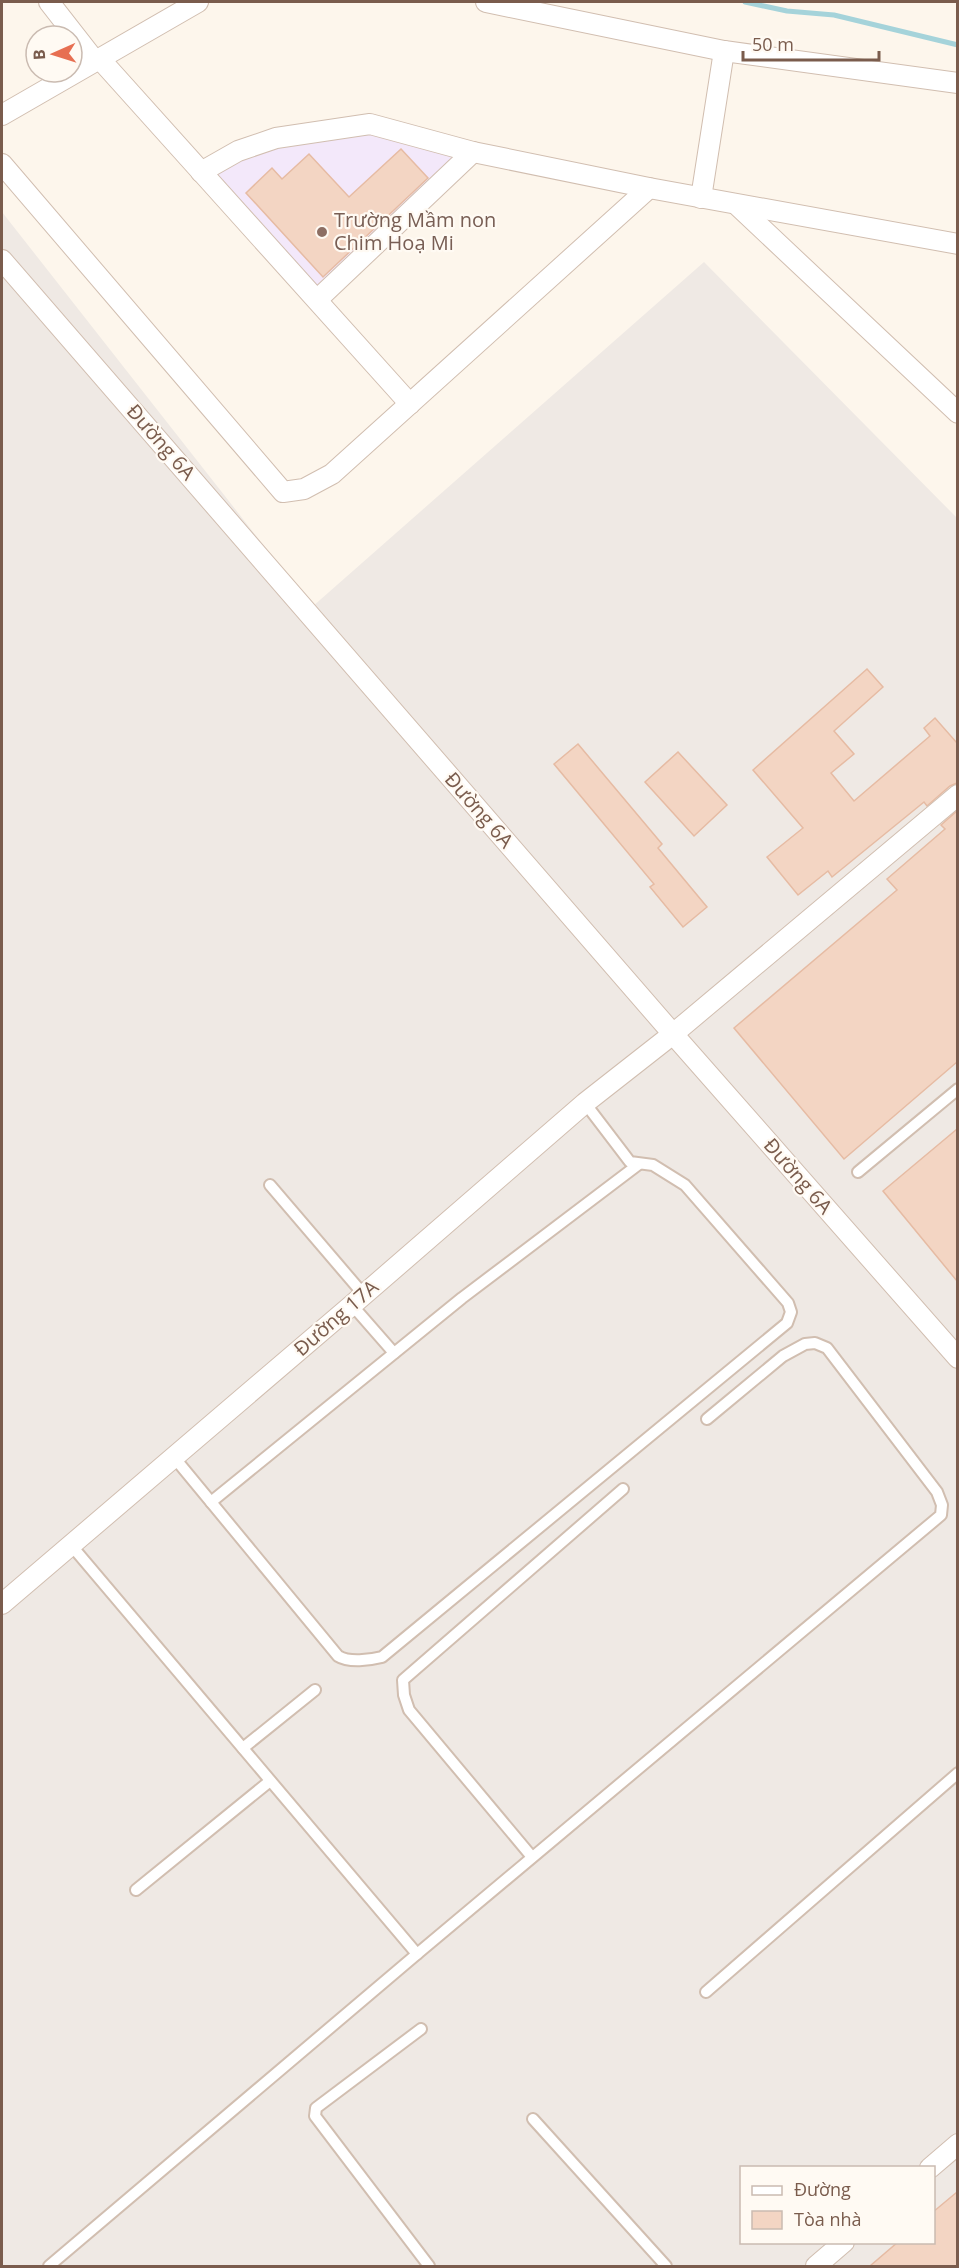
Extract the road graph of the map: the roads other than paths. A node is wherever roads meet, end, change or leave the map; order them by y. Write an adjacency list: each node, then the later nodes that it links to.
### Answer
1 (49, 2): 5 (street)
2 (198, 2): 5 (street)
3 (486, 2): 4 (street)
4 (724, 51): 6 (street); 12 (street)
5 (97, 59): 7 (street); 10 (street)
6 (957, 83)
7 (2, 115)
8 (473, 152): 10 (street); 11 (street); 16 (street)
9 (2, 164): 18 (street)
10 (201, 172): 16 (street)
11 (649, 188): 12 (street); 18 (street)
12 (700, 198): 13 (street)
13 (738, 206): 14 (street); 17 (street)
14 (957, 244)
15 (2, 260): 20 (street, Đường 6A)
16 (318, 299): 18 (street)
17 (953, 402)
18 (410, 404)
19 (957, 795): 20 (street, Đường 17A)
20 (673, 1034): 22 (street, Đường 17A); 28 (street, Đường 6A)
21 (957, 1089): 24 (lane)
22 (585, 1104): 23 (lane); 26 (street, Đường 17A)
23 (639, 1164): 27 (lane); 32 (lane)
24 (858, 1172)
25 (270, 1185): 26 (lane)
26 (358, 1300): 27 (lane); 30 (street, Đường 17A)
27 (394, 1353): 32 (lane)
28 (957, 1358)
29 (707, 1419): 39 (lane)
30 (173, 1456): 32 (lane); 33 (street, Đường 17A)
31 (623, 1489): 39 (lane)
32 (211, 1502)
33 (71, 1545): 34 (street, Đường 17A); 36 (lane)
34 (2, 1604)
35 (315, 1690): 36 (lane)
36 (243, 1748): 38 (lane)
37 (957, 1773): 42 (lane)
38 (270, 1781): 40 (lane); 41 (lane)
39 (532, 1857): 41 (lane)
40 (136, 1890)
41 (417, 1954): 48 (lane)
42 (706, 1992)
43 (421, 2029): 49 (lane)
44 (533, 2119): 50 (lane)
45 (957, 2144): 46 (street)
46 (932, 2166)
47 (836, 2245): 51 (street)
48 (49, 2266)
49 (429, 2266)
50 (666, 2266)
51 (816, 2266)

